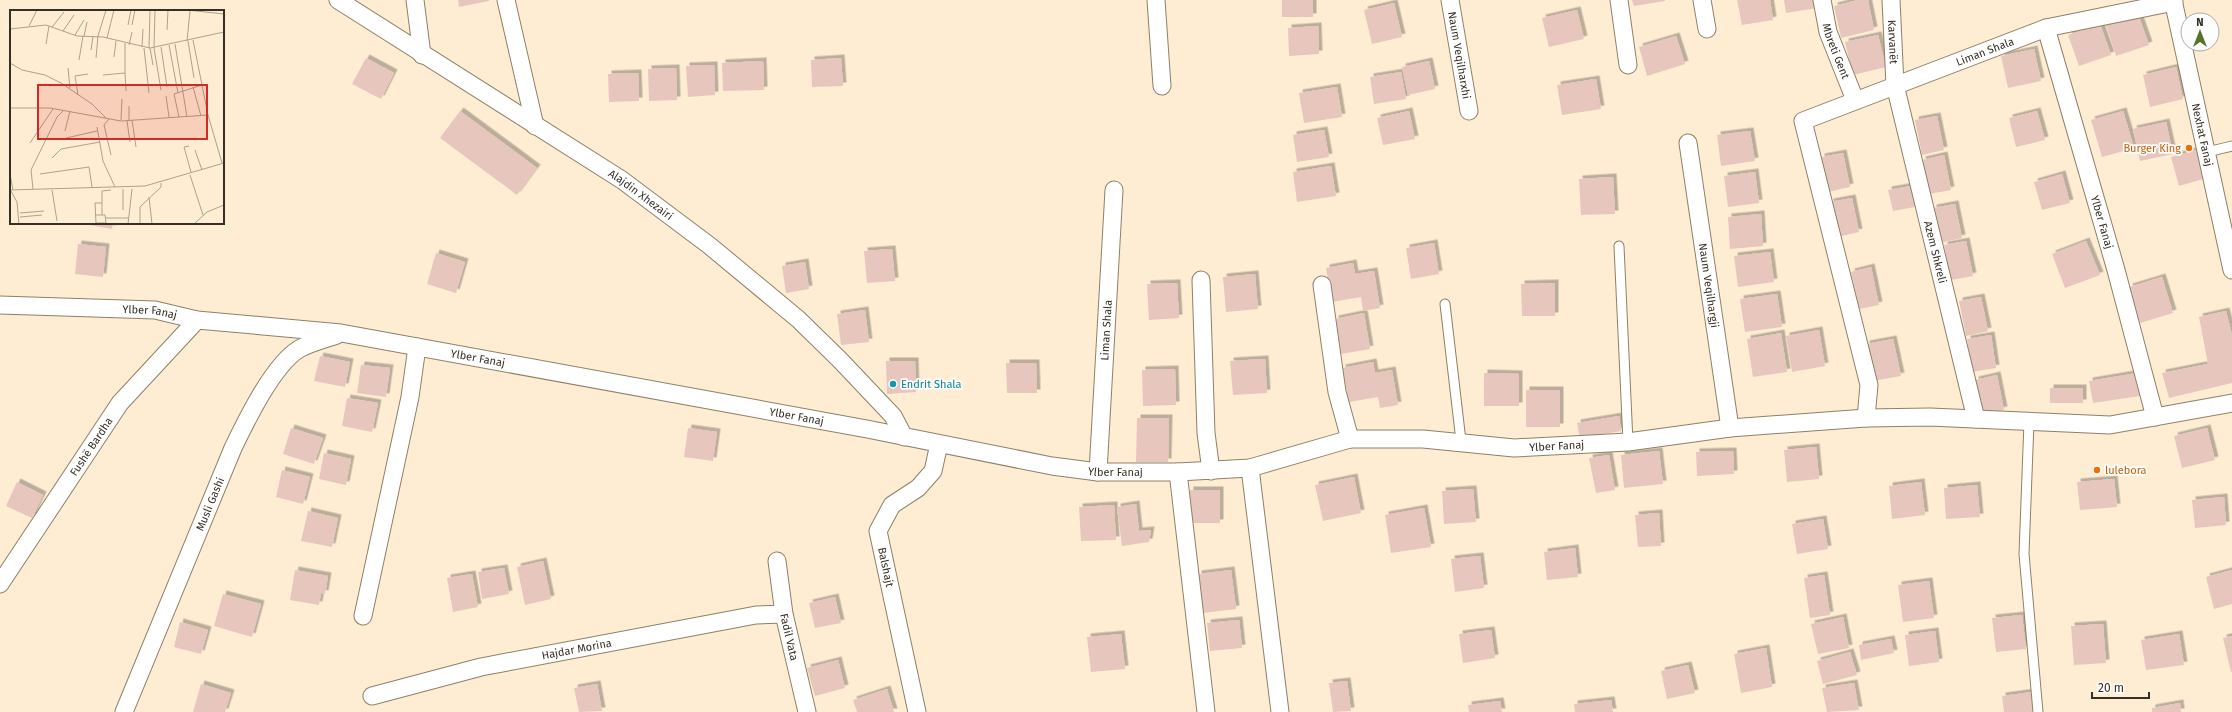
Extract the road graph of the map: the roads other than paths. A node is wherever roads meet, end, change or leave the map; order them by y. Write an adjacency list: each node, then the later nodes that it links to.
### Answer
1 (338, 0): 13 (street, Alajdin Xhezairi)
2 (415, 0): 13 (street)
3 (506, 0): 19 (street)
4 (1156, 0): 16 (street)
5 (1450, 0): 18 (street, Naum Veqilharxhi)
6 (1619, 0): 14 (street)
7 (1702, 0): 12 (street)
8 (1822, 0): 17 (street, Mbreti Gent)
9 (1891, 0): 15 (street, Karvanët)
10 (2173, 1): 11 (street, Liman Shala); 22 (street, Nexhat Fanaj)
11 (2046, 28): 15 (street, Liman Shala); 34 (street, Ylber Fanaj)
12 (1707, 29)
13 (422, 55): 19 (street, Alajdin Xhezairi)
14 (1628, 65)
15 (1895, 85): 17 (street, Liman Shala); 36 (street, Azem Shkreli)
16 (1162, 86)
17 (1855, 100): 35 (street, Liman Shala)
18 (1469, 111)
19 (535, 126): 39 (street, Alajdin Xhezairi)
20 (1688, 143): 38 (street, Naum Veqilhargji)
21 (2232, 146): 22 (lane)
22 (2207, 152): 25 (street, Nexhat Fanaj)
23 (1114, 190): 46 (street, Liman Shala)
24 (1619, 246): 42 (lane)
25 (2232, 270)
26 (1201, 280): 45 (street)
27 (1322, 285): 40 (street)
28 (1445, 304): 41 (lane)
29 (0, 305): 30 (street, Ylber Fanaj)
30 (197, 320): 31 (street, Ylber Fanaj); 49 (street, Fushë Bardha)
31 (341, 334): 32 (street, Ylber Fanaj); 53 (street, Musli Gashi)
32 (417, 347): 39 (street, Ylber Fanaj); 51 (street)
33 (2232, 403): 34 (street, Ylber Fanaj)
34 (2155, 417): 37 (street, Ylber Fanaj)
35 (1866, 418): 36 (street, Ylber Fanaj); 38 (street, Ylber Fanaj)
36 (1976, 419): 37 (street, Ylber Fanaj)
37 (2029, 422): 58 (lane)
38 (1730, 428): 42 (street, Ylber Fanaj)
39 (904, 437): 43 (street, Ylber Fanaj)
40 (1350, 439): 41 (street, Ylber Fanaj); 44 (street, Ylber Fanaj)
41 (1461, 441): 42 (street, Ylber Fanaj)
42 (1628, 442)
43 (940, 444): 46 (street, Ylber Fanaj); 55 (street, Balshajt)
44 (1250, 468): 45 (street, Ylber Fanaj); 57 (street)
45 (1211, 471): 47 (street, Ylber Fanaj)
46 (1098, 472): 47 (street, Ylber Fanaj)
47 (1178, 472): 56 (street)
48 (777, 561): 50 (street, Fadil Vata)
49 (0, 584)
50 (784, 614): 52 (street, Hajdar Morina); 54 (street, Fadil Vata)
51 (363, 616)
52 (372, 696)
53 (124, 712)
54 (807, 712)
55 (917, 712)
56 (1206, 712)
57 (1280, 712)
58 (2038, 712)

